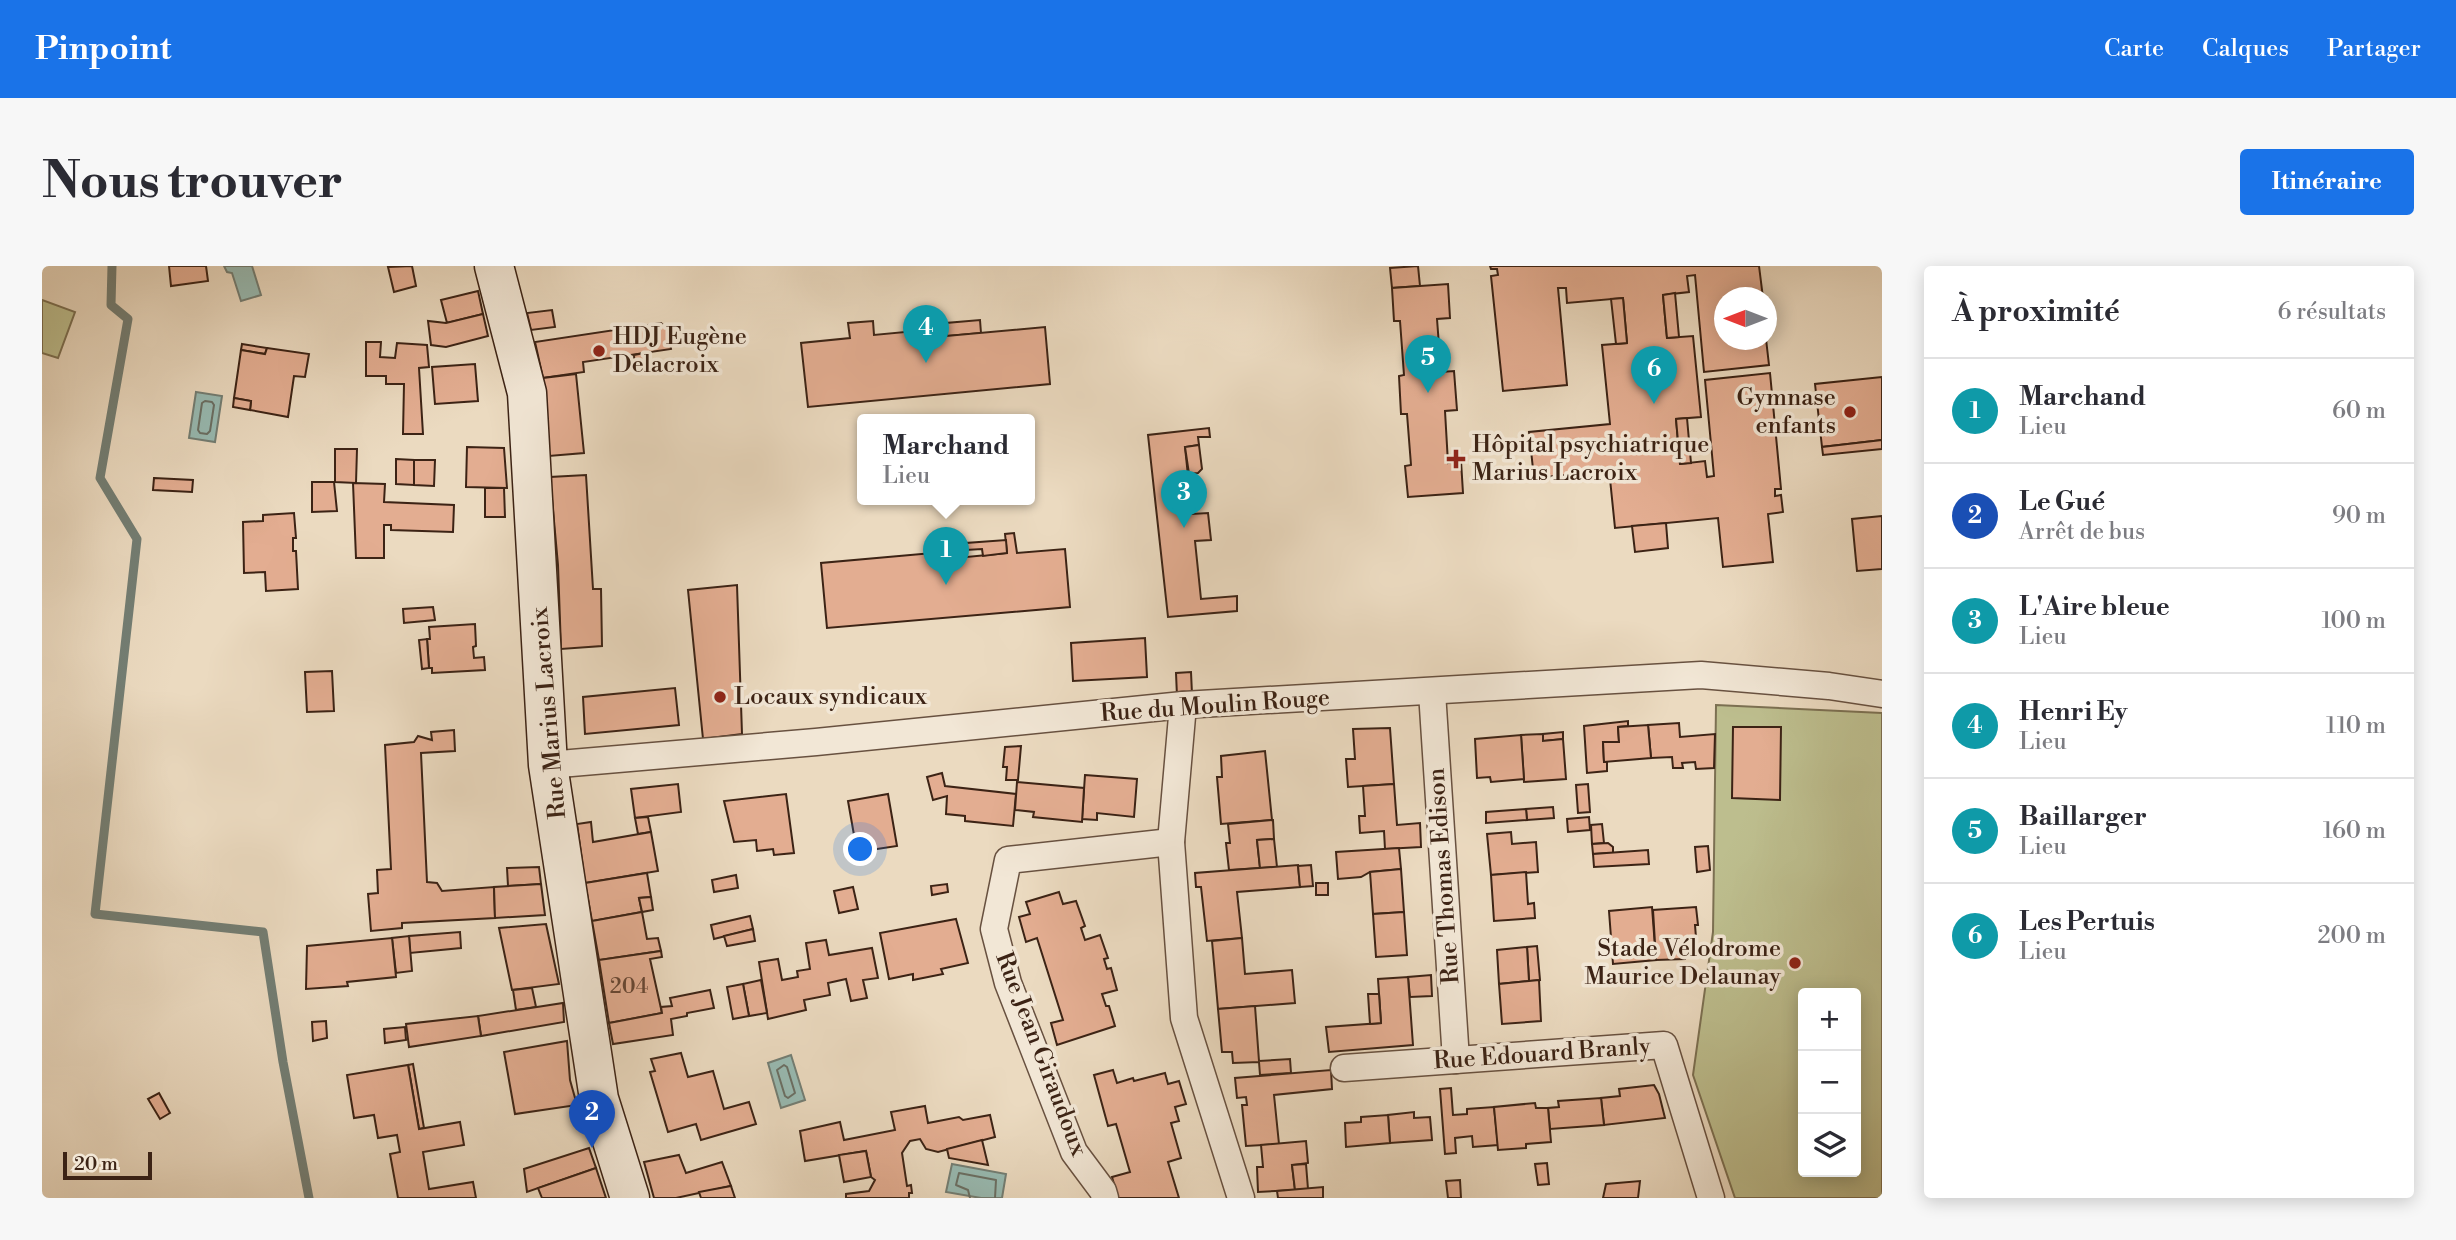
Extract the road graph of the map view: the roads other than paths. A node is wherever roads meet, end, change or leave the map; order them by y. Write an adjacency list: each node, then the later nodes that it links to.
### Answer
1 (494, 266): 5 (main road, Rue Marius Lacroix)
2 (1432, 692): 3 (street, Rue du Moulin Rouge); 4 (street, Rue du Moulin Rouge); 7 (street, Rue Thomas Edison)
3 (1882, 694)
4 (1183, 705): 5 (street, Rue du Moulin Rouge); 6 (street)
5 (548, 765): 9 (main road, Rue Marius Lacroix)
6 (1171, 842): 10 (street, Rue Jean Giraudoux); 11 (street)
7 (1457, 1060): 8 (street, Rue Edouard Branly); 12 (street, Rue Edouard Branly)
8 (1344, 1068)
9 (630, 1198)
10 (1105, 1198)
11 (1241, 1198)
12 (1711, 1198)

